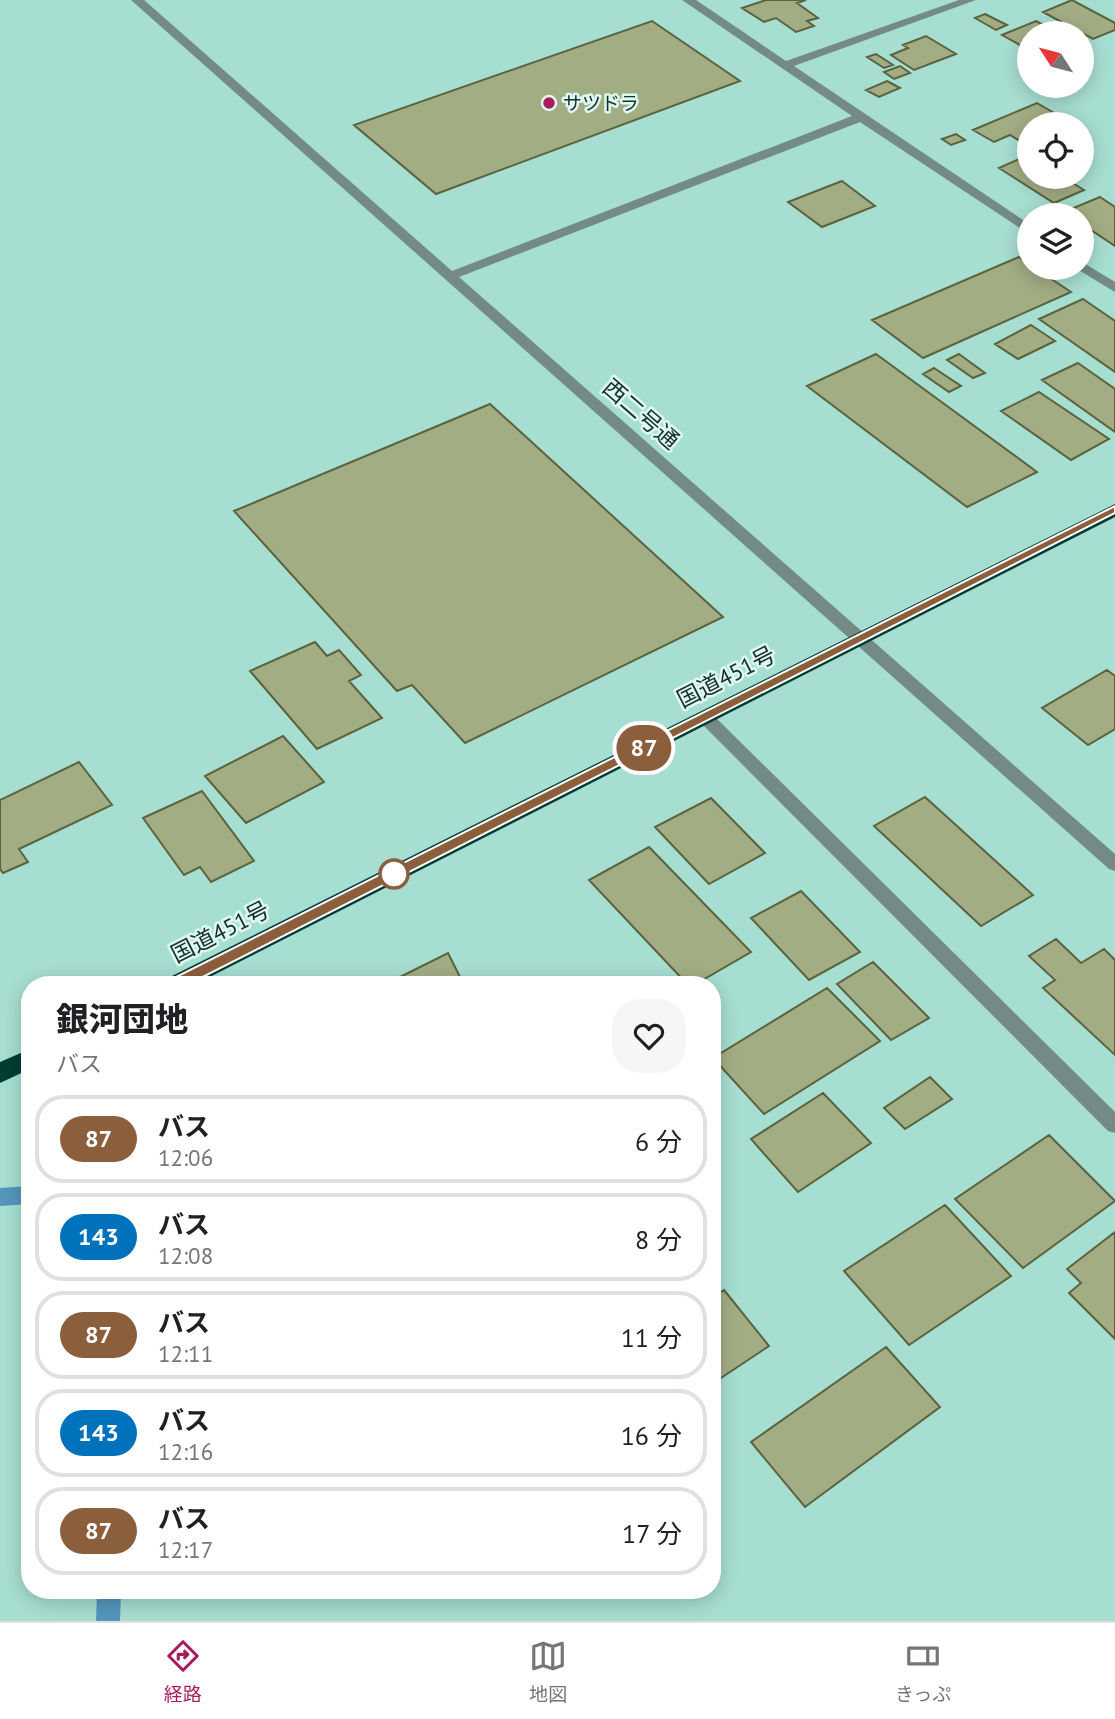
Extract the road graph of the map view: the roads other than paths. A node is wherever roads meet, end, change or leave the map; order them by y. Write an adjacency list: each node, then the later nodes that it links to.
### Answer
1 (137, 0): 8 (street, 西二号通)
2 (688, 0): 4 (street)
3 (970, 0): 4 (street)
4 (785, 65): 5 (street)
5 (861, 117): 6 (street); 8 (street)
6 (1017, 222)
7 (1094, 273): 9 (street)
8 (450, 276): 11 (street, 西二号通)
9 (1115, 288)
10 (1115, 510): 11 (highway, 国道451号)
11 (861, 638): 12 (highway, 国道451号); 13 (street, 西二号通)
12 (705, 717): 14 (highway, 国道451号); 17 (street)
13 (1115, 863)
14 (192, 976)
15 (21, 1062): 16 (highway)
16 (0, 1073)
17 (1115, 1125)

